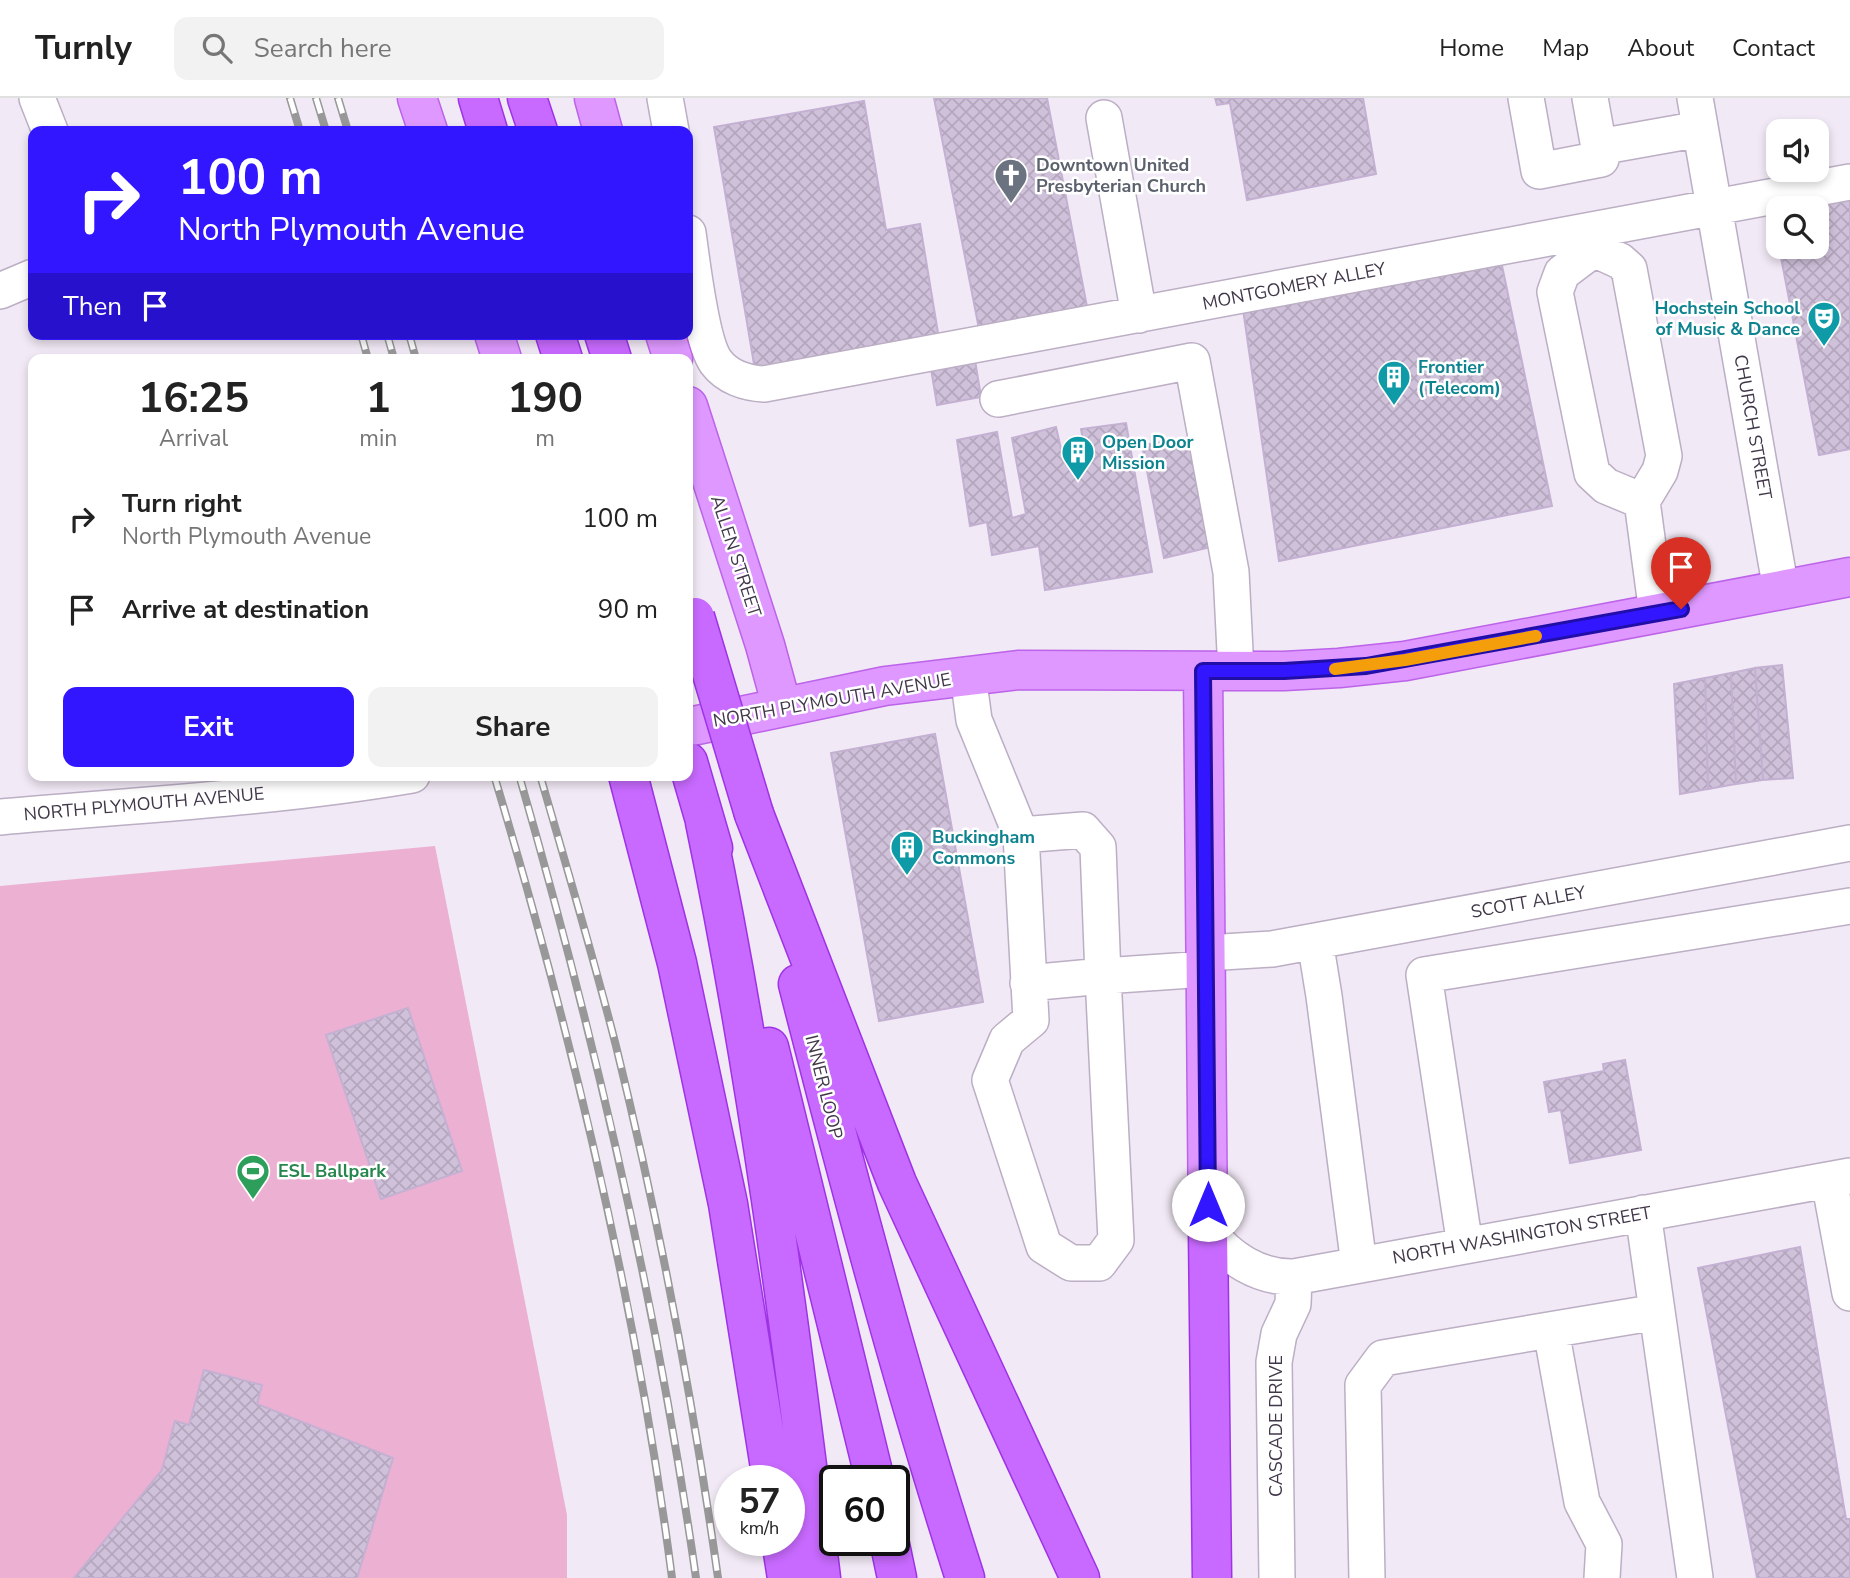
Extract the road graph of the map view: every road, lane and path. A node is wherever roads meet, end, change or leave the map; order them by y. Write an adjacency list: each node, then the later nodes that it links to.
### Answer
1 (37, 98): 11 (street)
2 (417, 98): 12 (main road)
3 (478, 98): 13 (highway)
4 (527, 98): 14 (highway)
5 (594, 98): 15 (main road)
6 (665, 98): 16 (street)
7 (1526, 98): 17 (street)
8 (1590, 98): 17 (street)
9 (1697, 113): 17 (street); 19 (street, CHURCH STREET)
10 (1104, 118): 24 (street)
11 (48, 126)
12 (426, 126)
13 (486, 126)
14 (536, 126)
15 (602, 126)
16 (670, 126)
17 (1599, 146)
18 (1850, 183): 19 (street, MONTGOMERY ALLEY)
19 (1714, 207): 20 (street, MONTGOMERY ALLEY); 29 (street, CHURCH STREET)
20 (1593, 239): 24 (street, MONTGOMERY ALLEY); 27 (street); 27 (street)
21 (693, 259): 24 (street, MONTGOMERY ALLEY)
22 (28, 279): 23 (street)
23 (0, 291)
24 (1139, 315)
25 (998, 399): 32 (street)
26 (693, 421): 34 (main road, ALLEN STREET)
27 (1642, 501): 31 (street)
28 (1850, 578): 29 (main road, NORTH PLYMOUTH AVENUE)
29 (1782, 590): 31 (main road, NORTH PLYMOUTH AVENUE)
30 (693, 613): 40 (highway, INNER LOOP, bridge)
31 (1657, 613): 32 (main road, NORTH PLYMOUTH AVENUE)
32 (1219, 671): 33 (main road, NORTH PLYMOUTH AVENUE); 47 (main road)
33 (968, 675): 34 (main road, NORTH PLYMOUTH AVENUE); 43 (street)
34 (782, 707): 35 (main road, NORTH PLYMOUTH AVENUE)
35 (693, 726)
36 (693, 780): 42 (highway)
37 (378, 781): 39 (street, NORTH PLYMOUTH AVENUE)
38 (630, 781): 59 (highway)
39 (215, 787): 41 (street, NORTH PLYMOUTH AVENUE)
40 (754, 814): 66 (highway, INNER LOOP); 67 (highway)
41 (0, 817)
42 (705, 822): 60 (highway); 64 (highway)
43 (1021, 835): 48 (street); 49 (street)
44 (1850, 843): 46 (street, SCOTT ALLEY)
45 (1850, 906): 53 (street)
46 (1315, 941): 47 (street, SCOTT ALLEY); 54 (street)
47 (1206, 961): 48 (street, SCOTT ALLEY); 52 (main road)
48 (1103, 976): 49 (street, SCOTT ALLEY); 49 (street)
49 (1028, 983)
50 (1839, 1178): 51 (street, NORTH WASHINGTON STREET); 56 (street)
51 (1643, 1213): 53 (street, NORTH WASHINGTON STREET); 57 (street)
52 (1208, 1231): 55 (street, NORTH WASHINGTON STREET); 68 (highway)
53 (1465, 1246): 54 (street, NORTH WASHINGTON STREET)
54 (1359, 1265): 55 (street, NORTH WASHINGTON STREET)
55 (1294, 1277): 69 (street, CASCADE DRIVE)
56 (1850, 1293)
57 (1657, 1312): 58 (street); 72 (street)
58 (1551, 1330): 70 (street); 71 (street)
59 (770, 1465)
60 (871, 1465)
61 (784, 1556): 63 (highway)
62 (892, 1556): 65 (highway)
63 (787, 1578)
64 (821, 1578)
65 (897, 1578)
66 (965, 1578)
67 (1080, 1578)
68 (1212, 1578)
69 (1277, 1578)
70 (1367, 1578)
71 (1602, 1578)
72 (1695, 1578)

